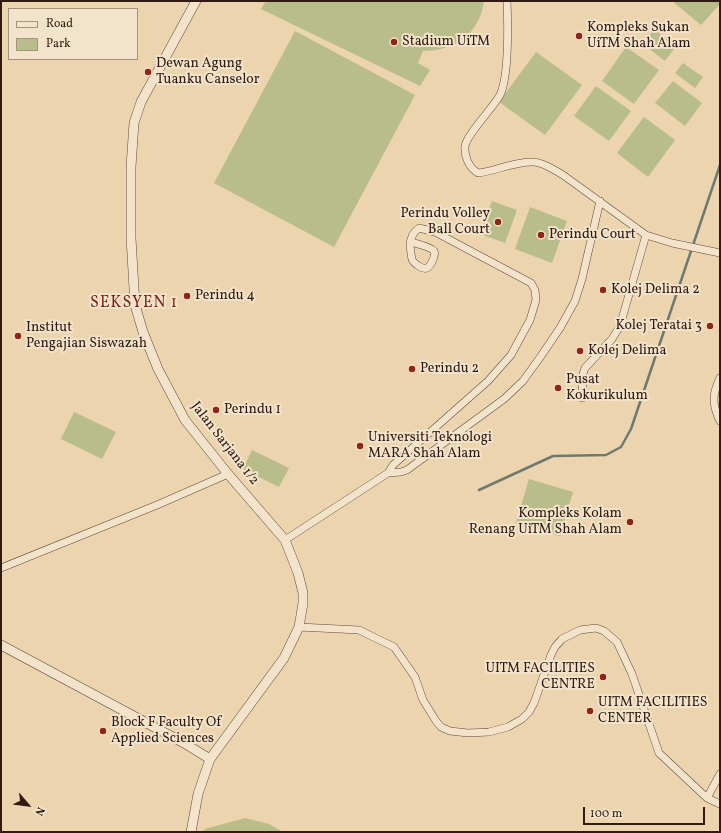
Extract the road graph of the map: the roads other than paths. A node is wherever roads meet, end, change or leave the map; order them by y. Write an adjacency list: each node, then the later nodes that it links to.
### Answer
1 (196, 1): 11 (street, Jalan Sarjana 1/2)
2 (507, 1): 3 (street)
3 (600, 201): 4 (street); 10 (street)
4 (646, 235): 6 (street); 8 (street)
5 (411, 242): 10 (street)
6 (720, 253)
7 (720, 378): 9 (street)
8 (582, 398)
9 (720, 421)
10 (388, 473): 12 (street)
11 (228, 474): 12 (street, Jalan Sarjana 1/2); 13 (street)
12 (284, 540): 14 (street, Jalan Sarjana 1/2)
13 (1, 568)
14 (299, 627): 16 (street, Jalan Sarjana 1/2); 18 (street)
15 (1, 644): 16 (street)
16 (210, 759): 20 (street, Jalan Sarjana 1/2)
17 (720, 774): 18 (street)
18 (707, 798): 19 (street)
19 (720, 804)
20 (191, 832)

